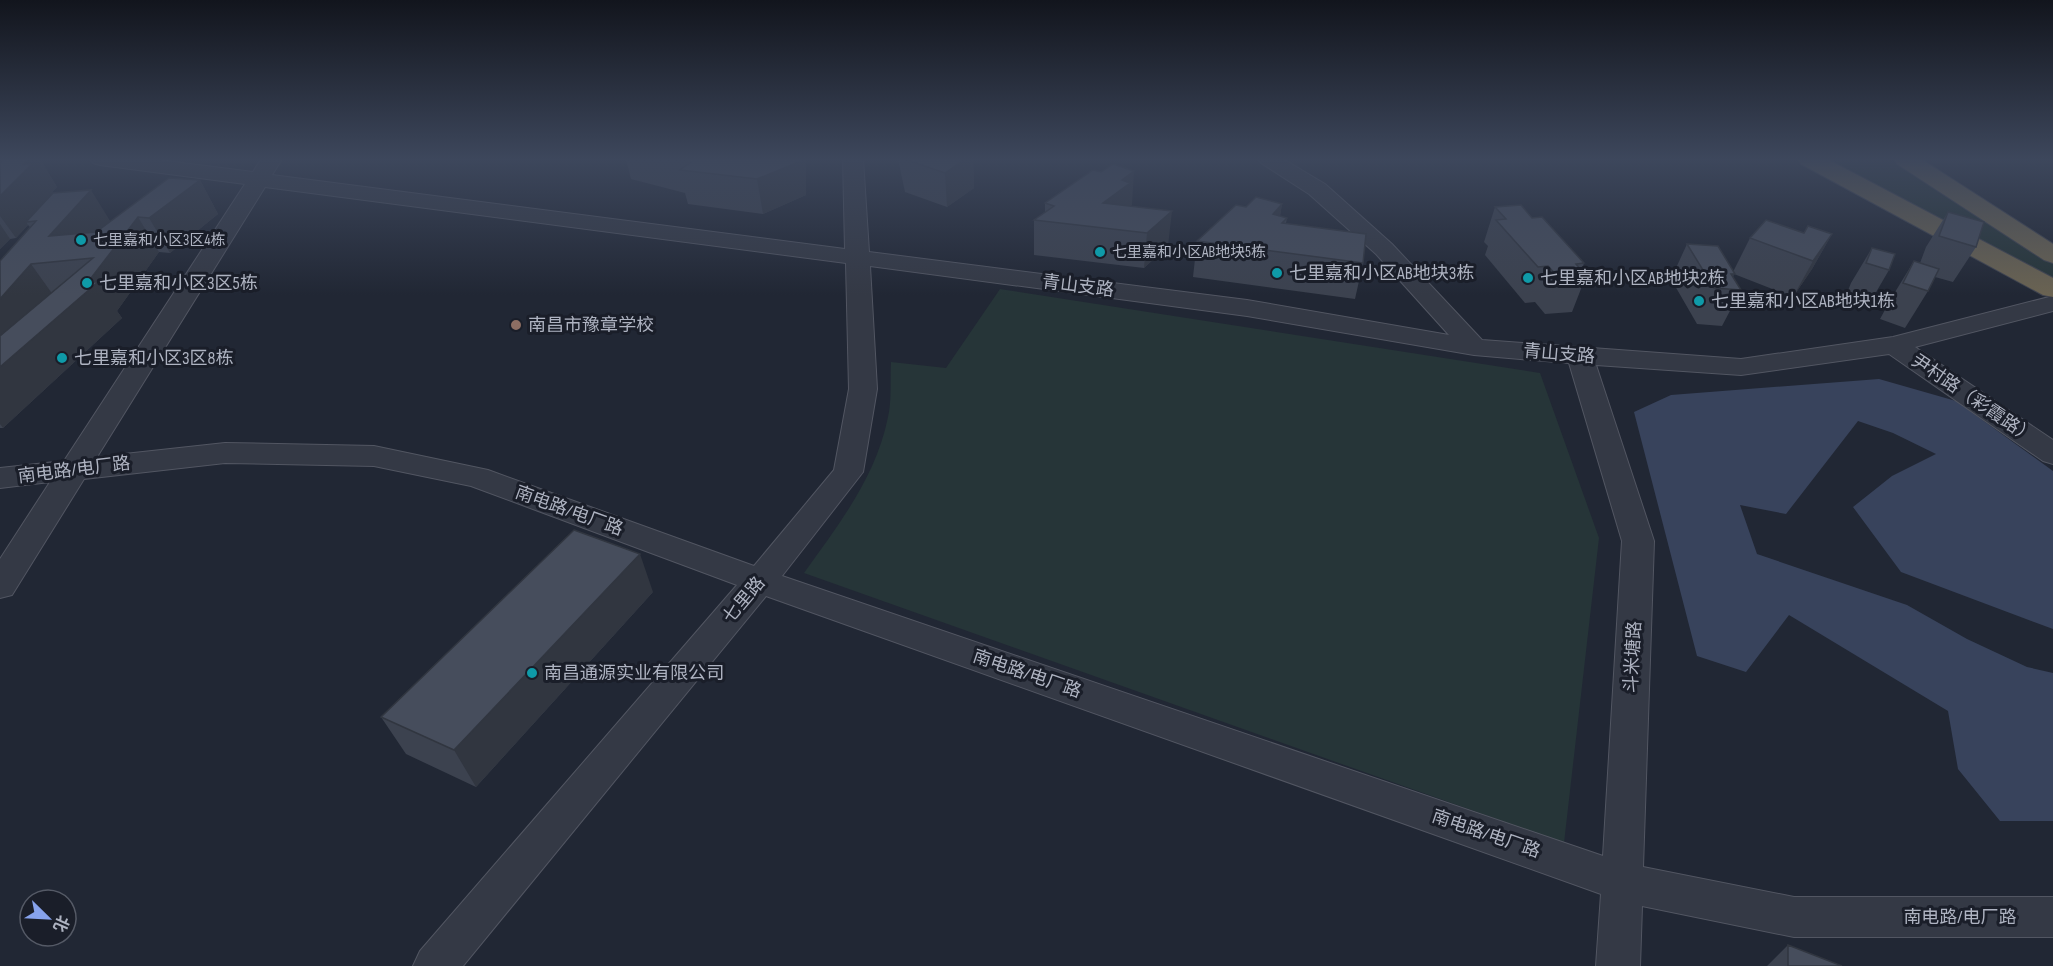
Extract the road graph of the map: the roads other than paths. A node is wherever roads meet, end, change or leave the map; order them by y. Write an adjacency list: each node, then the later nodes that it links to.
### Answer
1 (244, 204): 15 (street)
2 (497, 204): 8 (street, 青山支路)
3 (854, 204): 8 (street, 七里路)
4 (1334, 204): 12 (street)
5 (1894, 204): 9 (highway)
6 (1974, 204): 7 (highway)
7 (2053, 255)
8 (856, 257): 12 (street, 青山支路); 17 (street, 七里路)
9 (2053, 289)
10 (2053, 303): 11 (street, 青山支路)
11 (1894, 345): 13 (street, 青山支路); 14 (street, 尹村路（彩霞路）)
12 (1474, 347): 13 (street, 青山支路)
13 (1580, 356): 19 (street, 斗米塘路)
14 (2053, 454)
15 (75, 469): 16 (street, 南电路/电厂路); 17 (street, 南电路/电厂路); 18 (street)
16 (0, 478)
17 (760, 581): 19 (street, 南电路/电厂路); 21 (street, 七里路)
18 (0, 586)
19 (1622, 882): 20 (street, 南电路/电厂路); 22 (street, 斗米塘路)
20 (2053, 916)
21 (435, 966)
22 (1618, 966)

